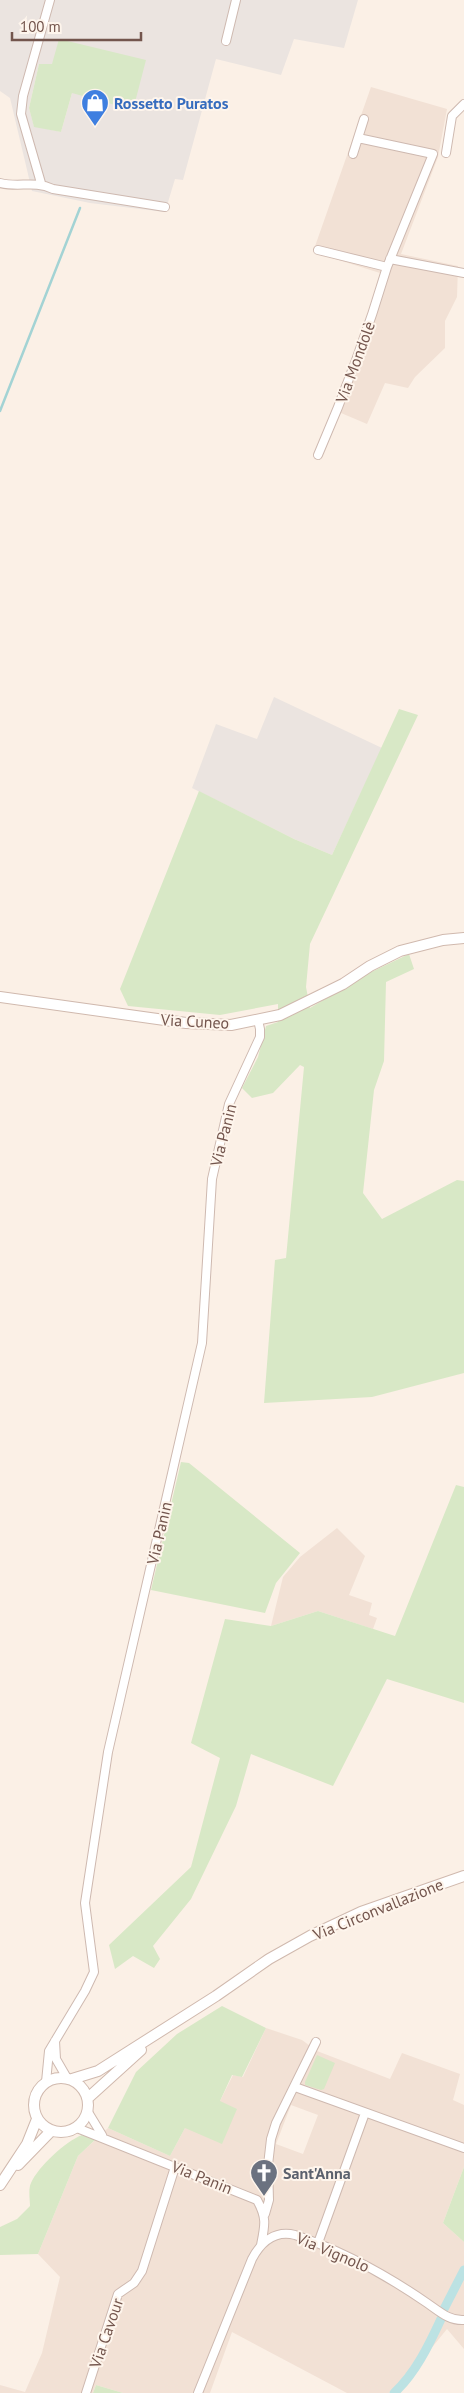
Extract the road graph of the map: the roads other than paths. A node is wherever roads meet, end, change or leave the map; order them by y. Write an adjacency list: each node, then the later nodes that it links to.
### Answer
1 (50, 0): 10 (street)
2 (236, 0): 3 (street)
3 (226, 41)
4 (464, 104): 7 (street)
5 (364, 119): 6 (street)
6 (358, 138): 8 (street); 13 (street, Via Mondolè)
7 (446, 153)
8 (353, 154)
9 (0, 183): 10 (street)
10 (41, 184): 11 (street)
11 (165, 207)
12 (318, 250): 13 (street)
13 (388, 263): 14 (street); 15 (street, Via Mondolè)
14 (464, 273)
15 (318, 455)
16 (464, 938): 18 (main road, Via Cuneo)
17 (0, 997): 18 (main road, Via Cuneo)
18 (258, 1020): 21 (street, Via Panin)
19 (464, 1876): 20 (main road, Via Circonvallazione)
20 (167, 2027): 23 (main road, Via Circonvallazione); 26 (main road, Via Circonvallazione)
21 (55, 2042): 23 (street); 24 (street, Via Panin)
22 (316, 2042): 25 (street)
23 (69, 2079): 24 (main road); 26 (main road)
24 (46, 2082): 29 (main road)
25 (295, 2088): 28 (street); 36 (street)
26 (88, 2098): 27 (main road)
27 (88, 2112): 30 (main road); 32 (street)
28 (365, 2112): 33 (street); 37 (street)
29 (37, 2118): 31 (main road); 35 (main road)
30 (77, 2128): 31 (main road); 32 (street, Via Panin)
31 (52, 2131): 35 (main road)
32 (104, 2137): 34 (street, Via Panin)
33 (464, 2148)
34 (175, 2167): 36 (street, Via Panin); 40 (street, Via Cavour)
35 (1, 2184)
36 (265, 2214): 38 (street)
37 (318, 2243): 38 (street, Via Vignolo); 39 (street, Via Vignolo)
38 (261, 2245): 41 (street)
39 (464, 2320)
40 (86, 2393)
41 (198, 2393)

